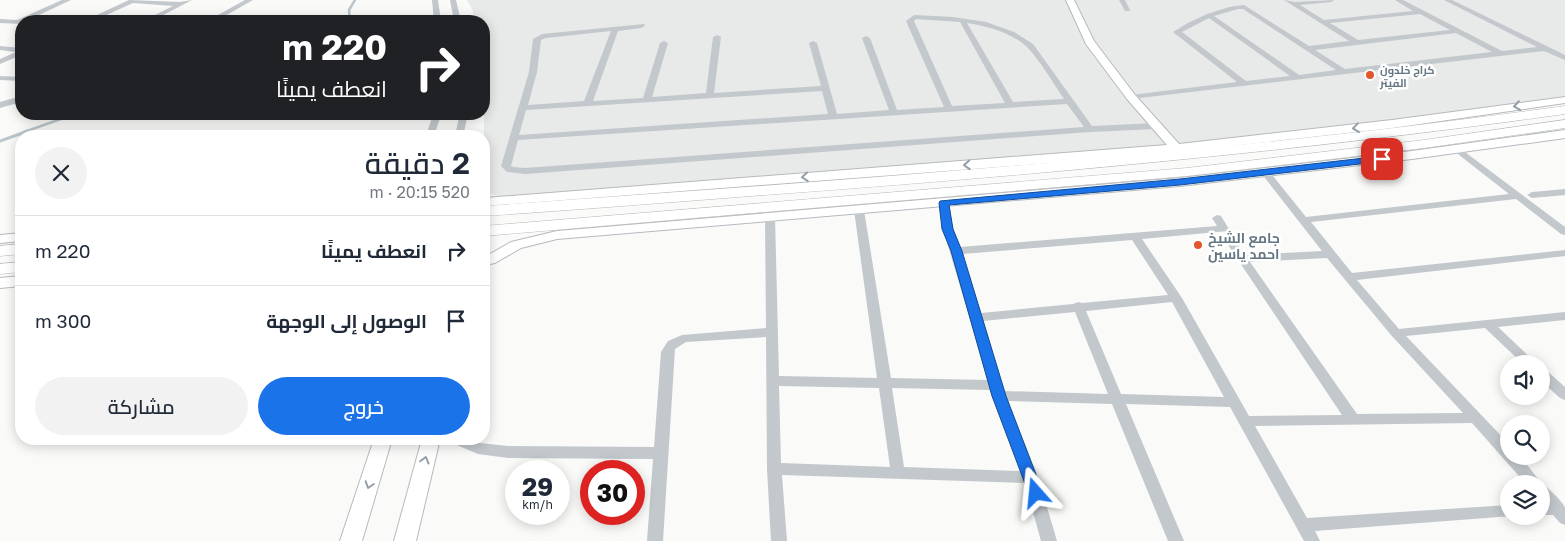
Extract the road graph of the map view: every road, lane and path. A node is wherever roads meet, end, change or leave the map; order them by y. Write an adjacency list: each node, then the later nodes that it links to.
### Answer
1 (68, 0): 16 (street)
2 (133, 0): 13 (street); 17 (street)
3 (189, 0): 13 (street)
4 (250, 0): 19 (street)
5 (435, 0): 20 (street)
6 (453, 0): 21 (street)
7 (1070, 0): 50 (main road)
8 (1122, 0): 14 (street)
9 (1331, 0): 12 (street)
10 (1398, 0): 15 (street)
11 (1448, 0): 37 (street)
12 (1290, 2): 26 (street)
13 (182, 4): 18 (street)
14 (1127, 10)
15 (1421, 12): 26 (street); 29 (street)
16 (35, 15)
17 (101, 15)
18 (159, 15)
19 (222, 15)
20 (437, 15)
21 (457, 15)
22 (1210, 16): 36 (street); 44 (street); 47 (street)
23 (962, 20): 54 (street); 57 (street); 59 (street)
24 (0, 21): 25 (street)
25 (15, 22)
26 (1322, 22): 34 (street)
27 (641, 26): 28 (street)
28 (615, 29): 55 (street); 58 (street)
29 (1457, 32): 34 (street); 40 (street)
30 (717, 37): 49 (street)
31 (866, 38): 61 (street)
32 (664, 43): 51 (street)
33 (813, 43): 48 (street)
34 (1357, 43): 36 (street)
35 (0, 48): 38 (street)
36 (1310, 48): 43 (street)
37 (1546, 48): 40 (street); 41 (street)
38 (15, 50)
39 (15, 54): 42 (street)
40 (1502, 54): 43 (street)
41 (1565, 58)
42 (0, 62)
43 (1344, 72): 44 (street)
44 (1297, 77): 47 (street)
45 (0, 78): 46 (street)
46 (15, 79)
47 (1245, 84): 50 (street)
48 (824, 88): 49 (street); 62 (street)
49 (710, 95): 51 (street)
50 (1130, 97): 63 (main road)
51 (647, 100): 55 (street)
52 (1565, 100): 71 (main road, one-way to 71)
53 (15, 101): 56 (street)
54 (1070, 101): 57 (street); 65 (street)
55 (588, 103): 58 (street)
56 (0, 105)
57 (1010, 105): 59 (street)
58 (524, 108): 67 (street)
59 (950, 108): 61 (street)
60 (1565, 110): 66 (highway)
61 (894, 112): 62 (street)
62 (833, 116): 67 (street)
63 (1156, 126): 65 (street); 70 (main road)
64 (1563, 128): 68 (highway); 69 (main road)
65 (1090, 129): 67 (street)
66 (1406, 132): 68 (highway); 71 (highway)
67 (514, 138)
68 (1424, 144): 71 (highway)
69 (1457, 149): 71 (main road); 77 (street)
70 (1188, 150): 71 (highway); 74 (highway); 74 (main road, one-way to 74)
71 (1310, 151): 72 (main road); 73 (highway)
72 (1266, 173): 73 (main road); 85 (street)
73 (1138, 181): 79 (main road); 84 (highway)
74 (688, 191): 78 (main road); 80 (highway)
75 (1565, 192): 76 (street)
76 (1532, 195)
77 (1517, 196): 85 (street); 88 (street)
78 (490, 202)
79 (944, 203): 81 (main road); 95 (street)
80 (490, 210)
81 (859, 210): 82 (main road); 116 (street)
82 (770, 217): 84 (main road); 111 (street)
83 (1217, 218): 89 (street)
84 (682, 220): 86 (highway); 100 (main road)
85 (1304, 220): 97 (street)
86 (549, 226): 87 (highway); 99 (main road)
87 (490, 231)
88 (1565, 232)
89 (1135, 236): 95 (street); 106 (street)
90 (15, 238): 91 (main road)
91 (0, 239)
92 (1229, 239): 98 (street)
93 (15, 250): 94 (highway)
94 (0, 251)
95 (956, 251): 109 (street)
96 (1565, 253): 103 (street)
97 (1332, 254): 98 (street); 103 (street)
98 (1243, 259): 122 (street)
99 (490, 261)
100 (490, 262)
101 (15, 267): 102 (highway)
102 (0, 268)
103 (1348, 277): 112 (street)
104 (15, 282): 105 (main road)
105 (0, 283)
106 (1176, 298): 107 (street); 120 (street)
107 (1078, 306): 109 (street); 119 (street)
108 (1565, 316): 110 (street)
109 (975, 318): 117 (street)
110 (1488, 324): 112 (street); 113 (street)
111 (772, 332): 114 (street); 128 (street)
112 (1396, 333): 121 (street)
113 (1521, 355)
114 (772, 381): 116 (street); 130 (street)
115 (1550, 381): 118 (street)
116 (886, 383): 117 (street); 131 (street)
117 (998, 391): 119 (street); 133 (street)
118 (1565, 395)
119 (1115, 400): 120 (street); 141 (street)
120 (1235, 402): 123 (street)
121 (1476, 418): 122 (street); 124 (street)
122 (1353, 420): 123 (street)
123 (1245, 421): 135 (street)
124 (1500, 444)
125 (381, 445): 136 (main road, one-way to 136)
126 (429, 445): 137 (main road, one-way to 126)
127 (471, 445): 128 (street)
128 (660, 453): 138 (street)
129 (1519, 465): 132 (street)
130 (774, 468): 131 (street); 139 (street)
131 (898, 473): 133 (street)
132 (1527, 475)
133 (1031, 477): 140 (street)
134 (1500, 512): 135 (street)
135 (1303, 525): 142 (street)
136 (351, 541)
137 (405, 541)
138 (655, 541)
139 (779, 541)
140 (1049, 541)
141 (1176, 541)
142 (1312, 541)

